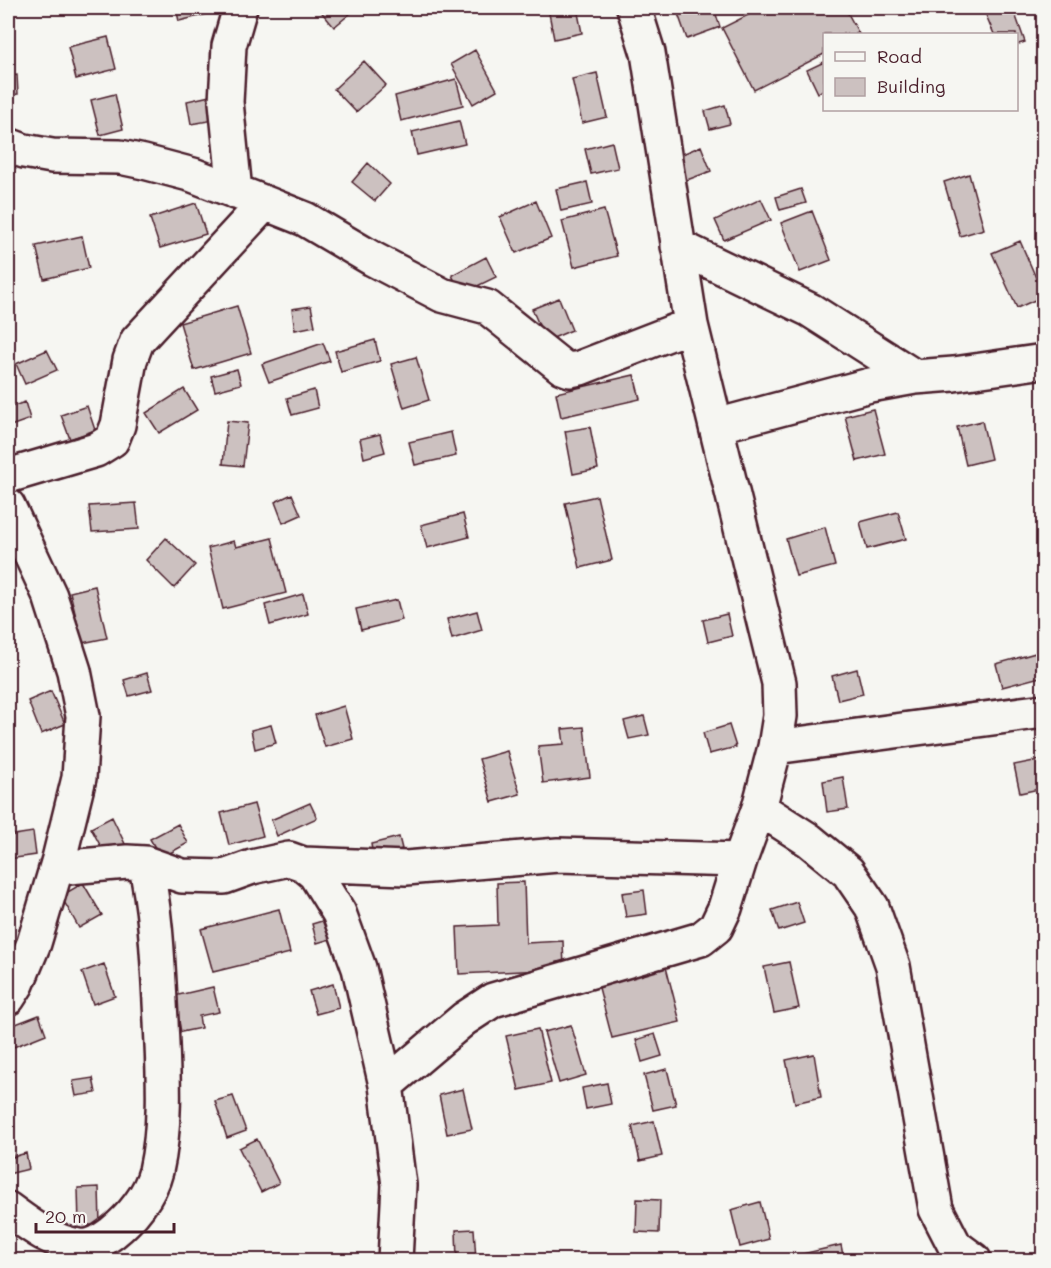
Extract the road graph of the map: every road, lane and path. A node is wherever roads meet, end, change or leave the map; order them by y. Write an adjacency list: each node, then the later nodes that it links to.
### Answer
1 (240, 8): 4 (street)
2 (634, 8): 6 (street)
3 (8, 145): 4 (street)
4 (235, 192): 5 (street)
5 (265, 203): 7 (street); 11 (street)
6 (678, 246): 7 (street); 9 (street)
7 (691, 325): 10 (street)
8 (1044, 361): 9 (street)
9 (915, 377): 10 (street)
10 (716, 426): 14 (street)
11 (8, 476)
12 (8, 506): 19 (street)
13 (1044, 711): 14 (street)
14 (775, 747): 15 (street)
15 (759, 808): 16 (street); 24 (street)
16 (740, 860): 18 (street); 21 (street)
17 (145, 863): 18 (street); 19 (street); 22 (street)
18 (303, 864): 21 (street)
19 (57, 868): 20 (street)
20 (8, 998)
21 (386, 1085): 23 (street)
22 (8, 1209)
23 (394, 1260)
24 (974, 1260)

